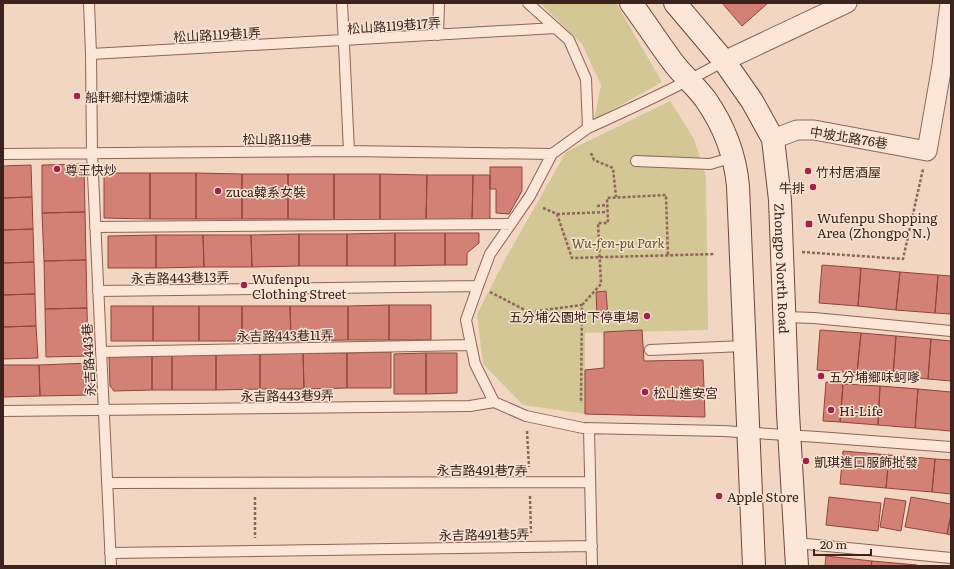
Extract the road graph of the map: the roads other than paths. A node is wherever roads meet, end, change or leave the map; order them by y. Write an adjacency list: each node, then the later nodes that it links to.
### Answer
1 (89, 3): 12 (lane)
2 (342, 3): 11 (lane)
3 (439, 3): 10 (lane)
4 (528, 3): 9 (lane)
5 (631, 3): 14 (street)
6 (675, 3): 13 (street, Zhongpo North Road)
7 (848, 3): 13 (street)
8 (950, 3): 16 (street, 中坡北路76巷)
9 (556, 28): 10 (lane, 松山路119巷17弄); 15 (lane)
10 (438, 35): 11 (lane, 松山路119巷17弄)
11 (343, 40): 12 (lane, 松山路119巷1弄); 17 (lane, 松山路119巷17弄)
12 (91, 54): 18 (lane)
13 (724, 60): 14 (lane); 16 (street, Zhongpo North Road)
14 (689, 81): 15 (lane); 21 (street)
15 (588, 128): 20 (lane)
16 (773, 138): 27 (street, Zhongpo North Road)
17 (349, 151): 18 (lane, 松山路119巷); 20 (lane, 松山路119巷)
18 (92, 153): 19 (lane, 松山路119巷); 24 (lane, 永吉路443巷)
19 (3, 154)
20 (552, 154): 23 (lane)
21 (734, 157): 22 (lane); 30 (street)
22 (636, 160)
23 (511, 224): 24 (lane); 25 (lane)
24 (95, 228): 26 (lane, 永吉路443巷)
25 (478, 286): 26 (lane, 永吉路443巷13弄); 29 (lane)
26 (98, 291): 32 (lane, 永吉路443巷)
27 (785, 317): 28 (lane); 38 (street, Zhongpo North Road)
28 (951, 331)
29 (470, 345): 32 (lane, 永吉路443巷11弄); 33 (lane)
30 (744, 346): 31 (lane); 37 (street)
31 (650, 350)
32 (101, 352): 35 (lane, 永吉路443巷)
33 (494, 402): 35 (lane, 永吉路443巷9弄); 36 (lane)
34 (3, 411): 35 (lane, 永吉路443巷9弄)
35 (103, 411): 41 (lane, 永吉路443巷)
36 (589, 428): 37 (lane); 40 (lane)
37 (748, 433): 38 (lane); 48 (street)
38 (790, 435): 39 (lane); 42 (street, Zhongpo North Road)
39 (951, 447)
40 (590, 482): 41 (lane, 永吉路491巷7弄); 43 (lane)
41 (107, 483): 44 (lane, 永吉路443巷)
42 (796, 542): 45 (lane); 49 (street, Zhongpo North Road)
43 (592, 546): 44 (lane, 永吉路491巷5弄); 47 (lane)
44 (110, 553): 46 (lane, 永吉路443巷)
45 (951, 558)
46 (111, 566)
47 (592, 566)
48 (754, 566)
49 (797, 566)

